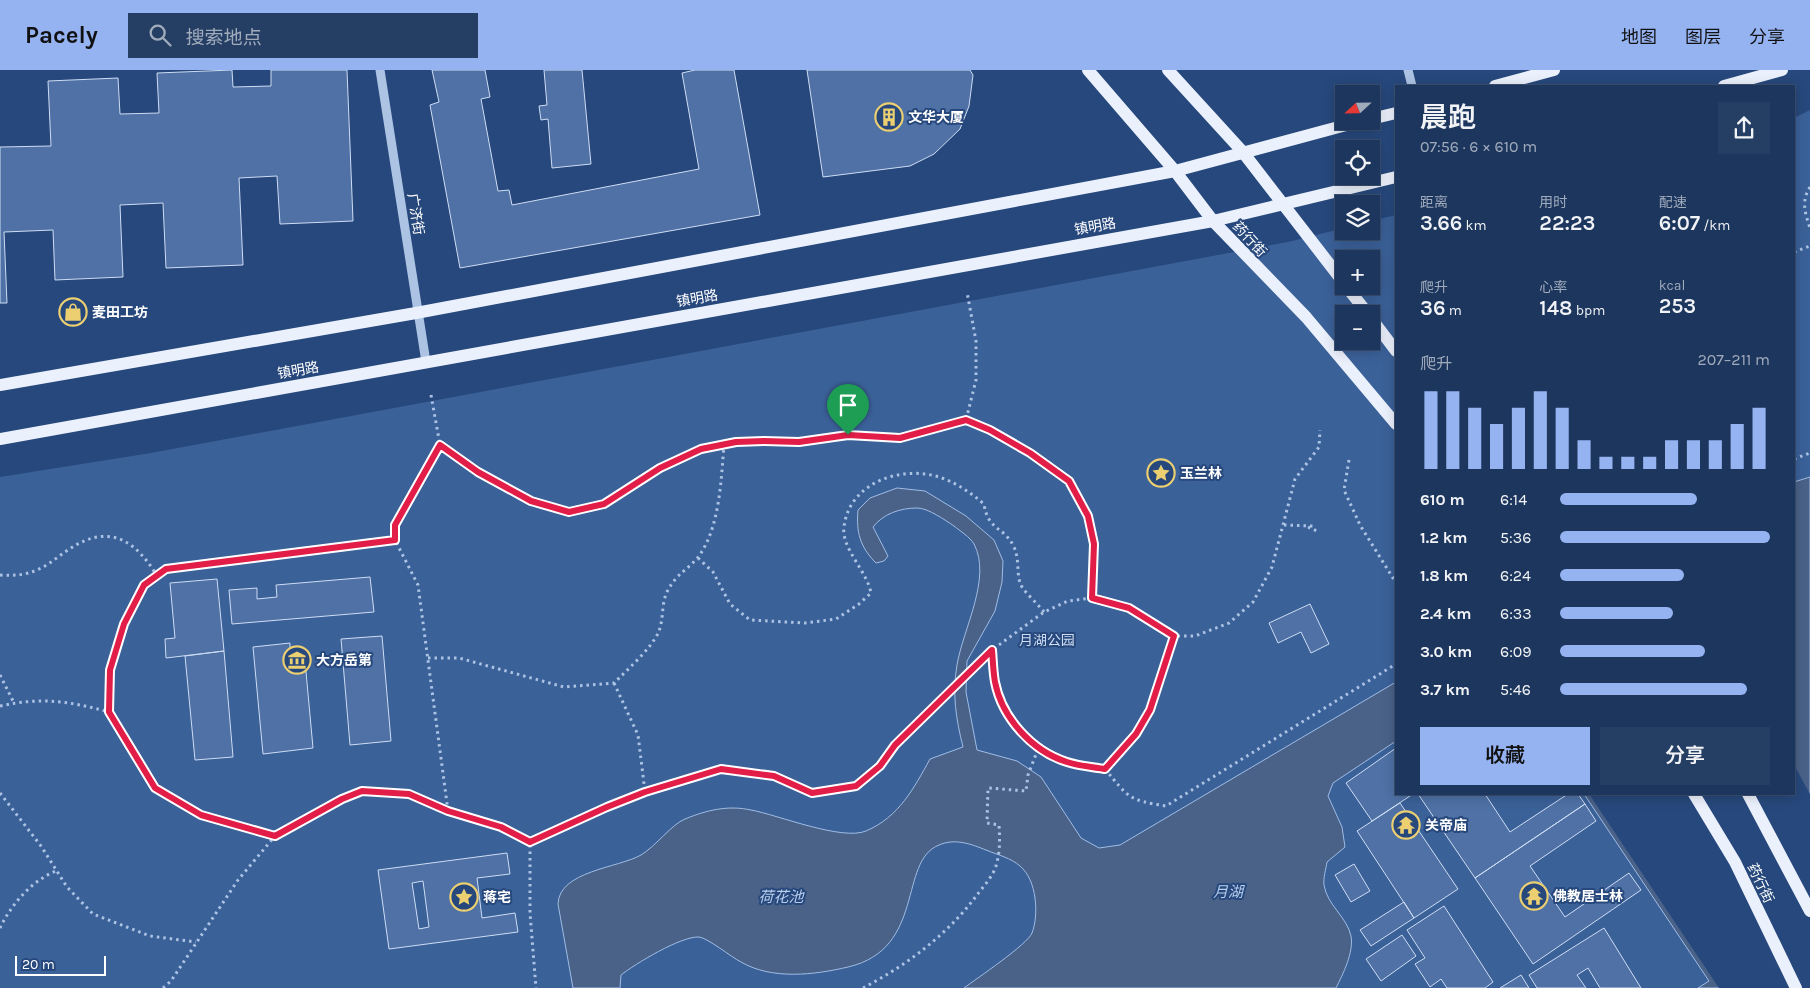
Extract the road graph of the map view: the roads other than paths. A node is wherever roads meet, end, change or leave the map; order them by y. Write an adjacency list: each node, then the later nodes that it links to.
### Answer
1 (380, 70): 21 (street, 广济街)
2 (1088, 70): 14 (main road, 药行街)
3 (1168, 70): 13 (main road)
4 (1408, 70): 7 (street)
5 (1554, 70): 8 (main road)
6 (1782, 70): 9 (main road)
7 (1412, 85)
8 (1498, 85)
9 (1728, 85)
10 (1395, 112): 11 (main road)
11 (1380, 116)
12 (1335, 128): 13 (main road)
13 (1242, 151): 14 (main road); 16 (main road)
14 (1175, 171): 17 (main road, 药行街); 21 (main road)
15 (1395, 177): 16 (main road, 镇明路)
16 (1284, 204): 17 (main road, 镇明路); 18 (main road)
17 (1213, 221): 24 (main road, 镇明路); 26 (main road, 药行街)
18 (1335, 271)
19 (1353, 295): 20 (main road)
20 (1361, 305)
21 (416, 313): 24 (street, 广济街); 25 (main road)
22 (1380, 330): 23 (main road)
23 (1395, 350)
24 (426, 362): 27 (main road, 镇明路)
25 (0, 385)
26 (1395, 423)
27 (0, 439)
28 (1695, 795): 31 (main road, 药行街)
29 (1749, 795): 30 (main road)
30 (1810, 910)
31 (1796, 988)

